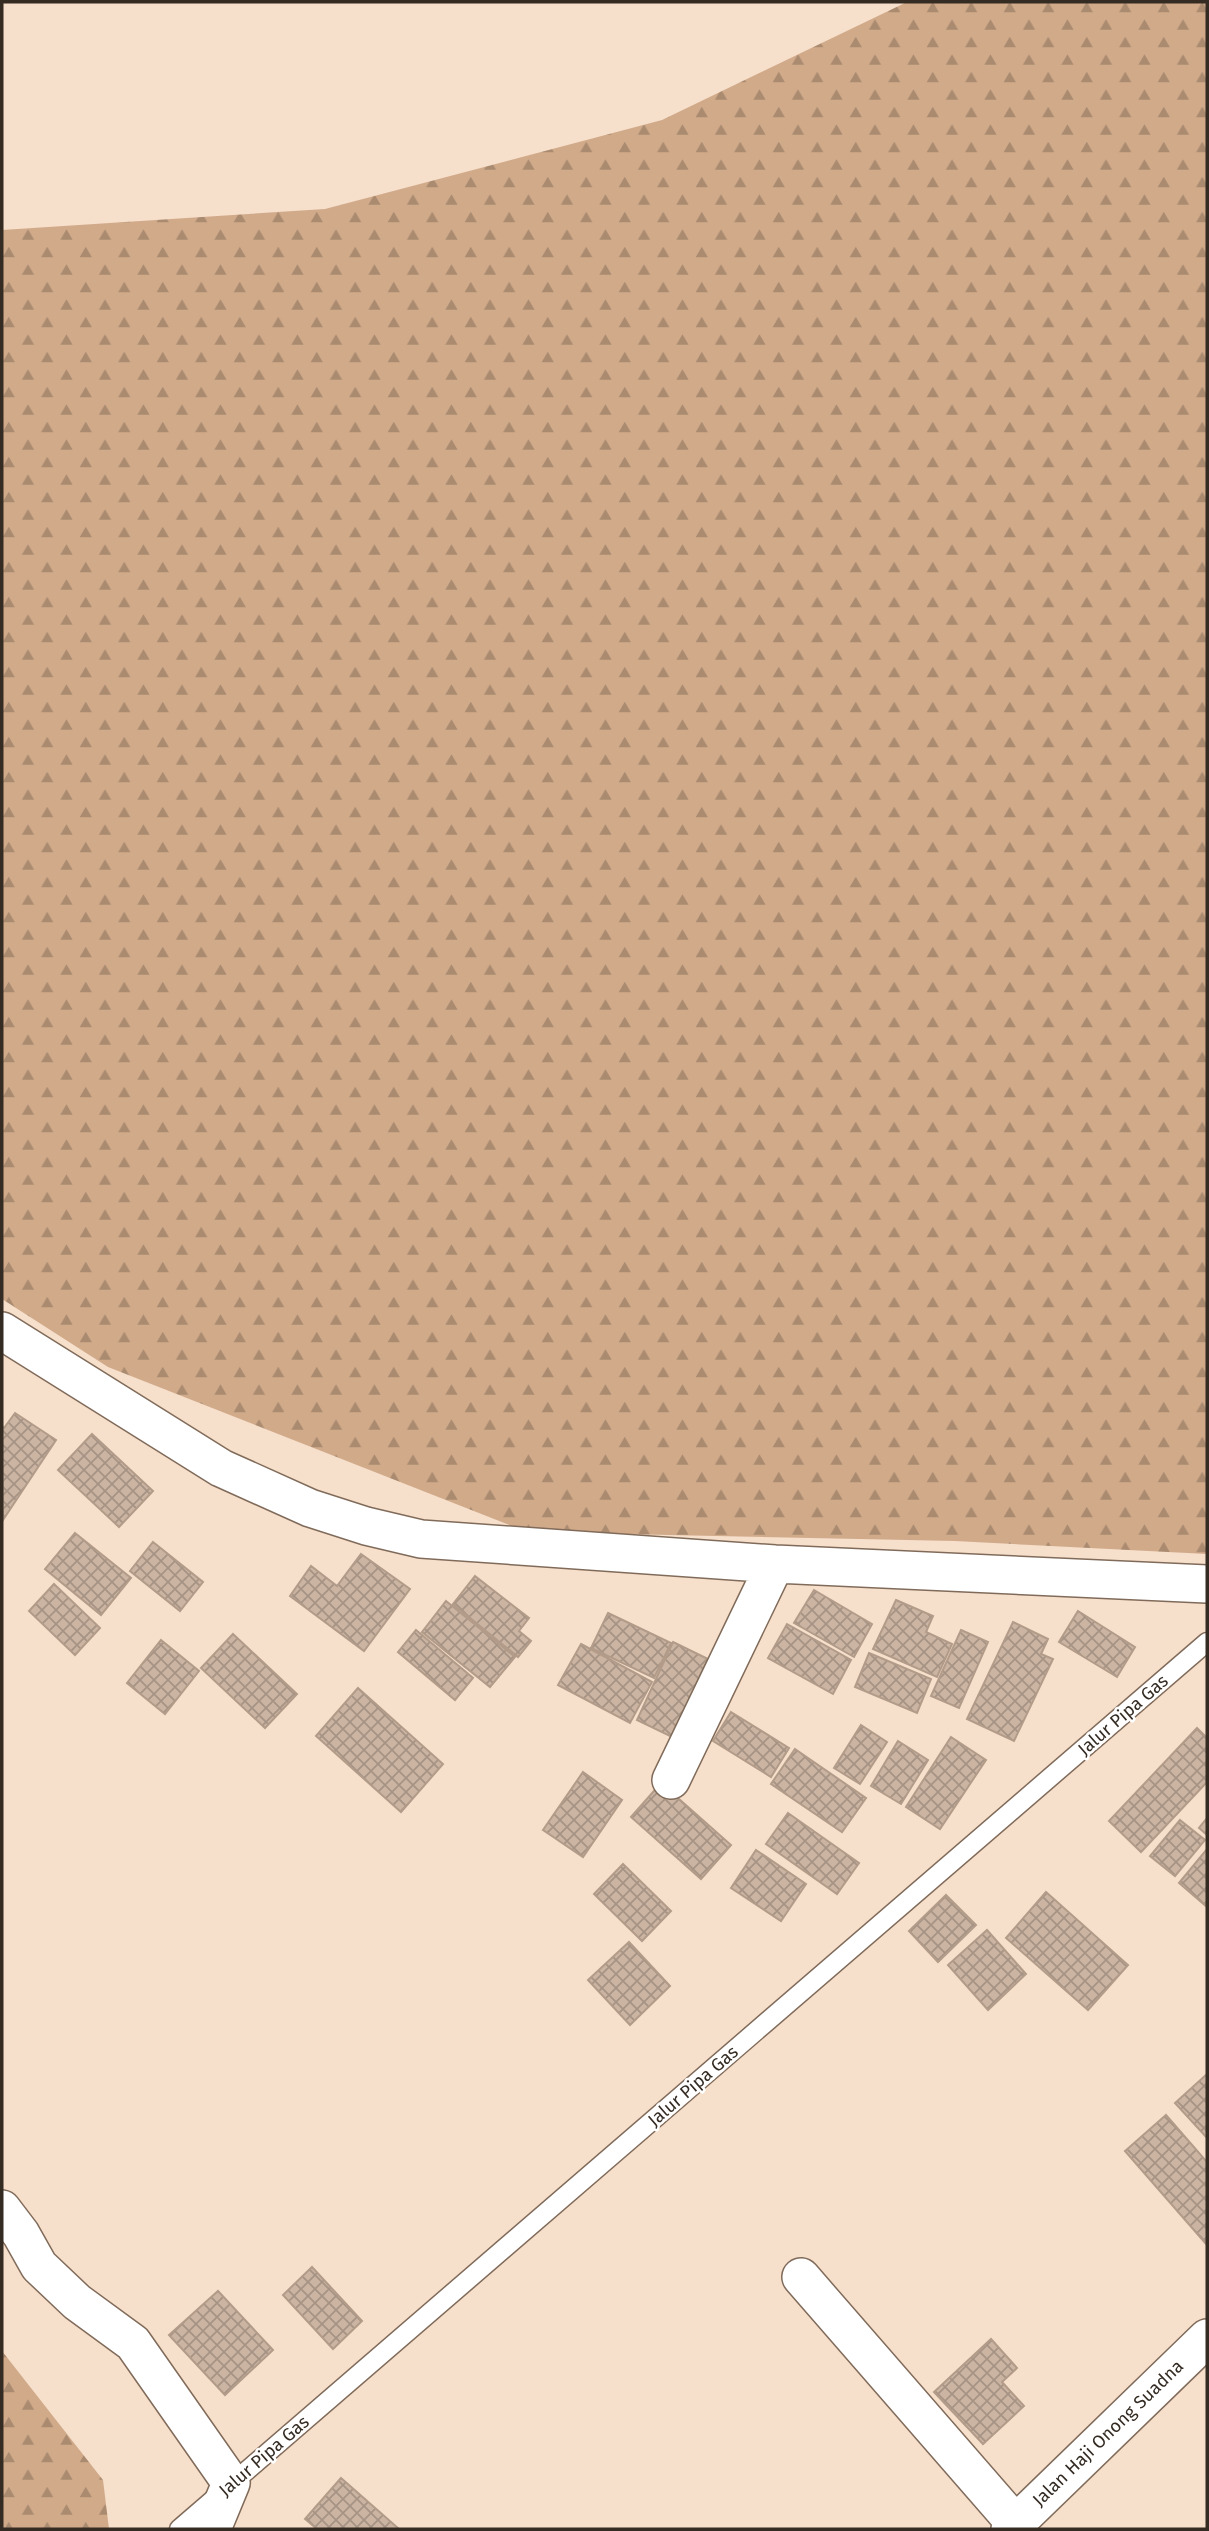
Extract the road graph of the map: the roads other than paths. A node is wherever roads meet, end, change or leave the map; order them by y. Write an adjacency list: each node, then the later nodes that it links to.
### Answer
1 (2, 1331): 2 (street)
2 (775, 1564): 3 (street); 5 (street)
3 (1207, 1584)
4 (1207, 1642): 9 (lane, Jalur Pipa Gas)
5 (671, 1780)
6 (2, 2209): 9 (street)
7 (801, 2277): 10 (street)
8 (1207, 2338): 10 (street, Jalan Haji Onong Suadna)
9 (232, 2483): 11 (lane, Jalur Pipa Gas); 12 (street)
10 (1013, 2526)
11 (179, 2529)
12 (212, 2529)

